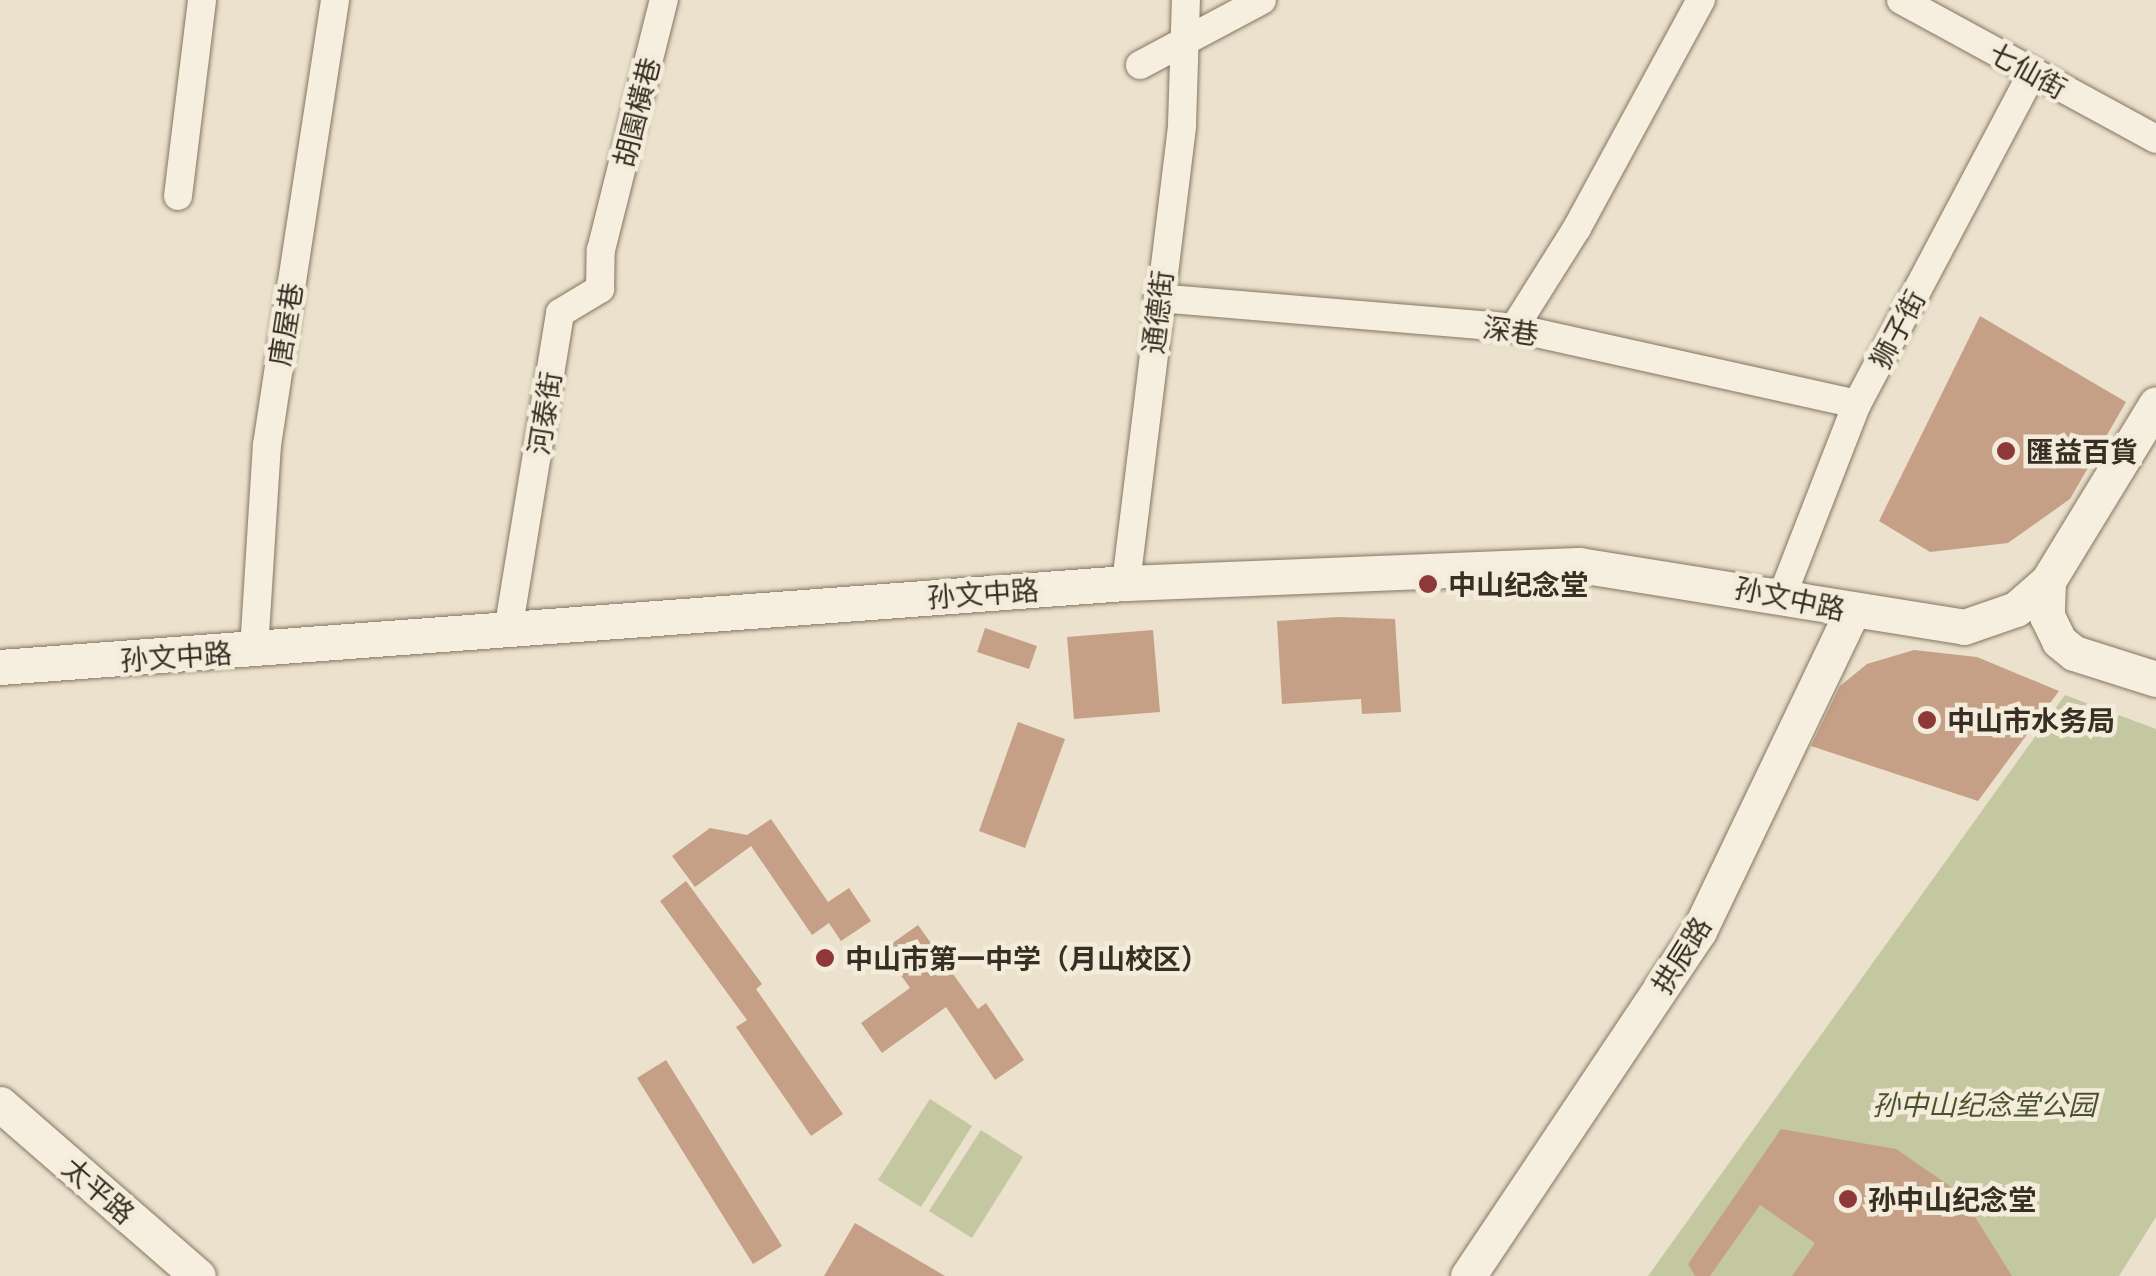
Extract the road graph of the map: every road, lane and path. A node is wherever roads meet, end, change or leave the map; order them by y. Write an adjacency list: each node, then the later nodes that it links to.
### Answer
1 (202, 0): 12 (street)
2 (335, 0): 23 (street, 唐屋巷)
3 (664, 0): 13 (street, 胡園橫巷)
4 (1186, 0): 8 (street, 通德街)
5 (1262, 0): 8 (street)
6 (1700, 0): 15 (street)
7 (1901, 0): 10 (street, 七仙街)
8 (1188, 40): 9 (street); 14 (street, 通德街)
9 (1140, 65)
10 (2033, 72): 11 (street, 七仙街); 16 (street, 狮子街)
11 (2156, 139)
12 (178, 196)
13 (608, 223): 22 (street, 河泰街)
14 (1158, 298): 15 (street, 深巷); 19 (street, 通德街)
15 (1514, 328): 16 (street, 深巷)
16 (1857, 404): 20 (street, 狮子街)
17 (2156, 404): 18 (street)
18 (2048, 581): 21 (street, 孙文中路); 25 (street)
19 (1126, 583): 20 (street, 孙文中路); 22 (street, 孙文中路)
20 (1782, 596): 21 (street, 孙文中路)
21 (1852, 611): 28 (street, 拱辰路)
22 (508, 625): 23 (street, 孙文中路)
23 (254, 650): 24 (street, 孙文中路)
24 (0, 668)
25 (2156, 679)
26 (0, 1104): 27 (street, 太平路)
27 (198, 1276)
28 (1468, 1276)

